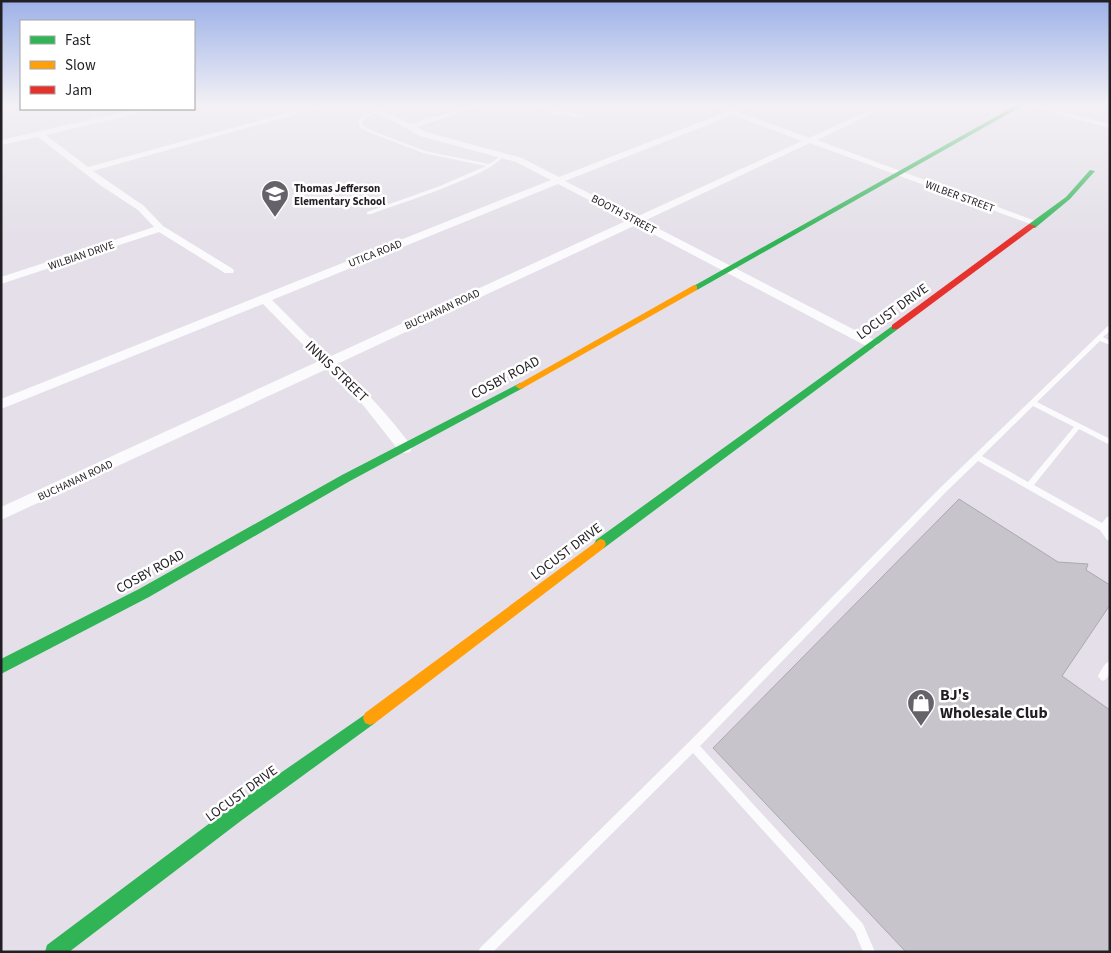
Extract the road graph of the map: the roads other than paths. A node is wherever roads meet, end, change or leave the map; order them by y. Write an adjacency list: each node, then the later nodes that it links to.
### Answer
1 (61, 150): 11 (street)
2 (158, 150): 11 (street)
3 (420, 150): 10 (lane)
4 (484, 150): 9 (street, BOOTH STREET)
5 (635, 150): 14 (street, UTICA ROAD)
6 (786, 150): 16 (street, BUCHANAN ROAD)
7 (838, 150): 13 (street, WILBER STREET)
8 (939, 150): 13 (street, COSBY ROAD)
9 (503, 155): 10 (lane); 14 (street, BOOTH STREET)
10 (490, 166): 15 (lane)
11 (86, 170): 18 (street)
12 (1092, 171): 17 (street, LOCUST DRIVE)
13 (899, 173): 17 (street, WILBER STREET); 19 (street, COSBY ROAD)
14 (560, 180): 16 (street, BOOTH STREET); 22 (street, UTICA ROAD)
15 (369, 213)
16 (636, 220): 19 (street, BOOTH STREET); 27 (street, BUCHANAN ROAD)
17 (1036, 223): 26 (street, LOCUST DRIVE)
18 (160, 228): 20 (street); 21 (street, WILBIAN DRIVE)
19 (729, 269): 26 (street, BOOTH STREET); 32 (street, COSBY ROAD)
20 (229, 272)
21 (1, 281)
22 (264, 298): 27 (street, INNIS STREET); 29 (street, UTICA ROAD)
23 (1110, 327): 24 (lane)
24 (1099, 338): 25 (lane); 28 (lane)
25 (1110, 343)
26 (872, 344): 43 (street, LOCUST DRIVE)
27 (328, 363): 32 (street, INNIS STREET); 35 (street, BUCHANAN ROAD)
28 (1033, 403): 30 (lane); 33 (lane)
29 (1, 404)
30 (1078, 426): 31 (lane); 34 (lane)
31 (1110, 442)
32 (405, 448): 40 (street, COSBY ROAD)
33 (977, 457): 34 (lane); 42 (lane)
34 (1029, 486): 37 (lane)
35 (1, 514)
36 (1110, 519): 37 (lane)
37 (1103, 528): 38 (lane)
38 (1110, 538)
39 (1110, 665): 41 (lane)
40 (1, 667)
41 (1103, 676)
42 (693, 746): 44 (lane); 45 (lane)
43 (54, 952)
44 (484, 952)
45 (869, 952)

